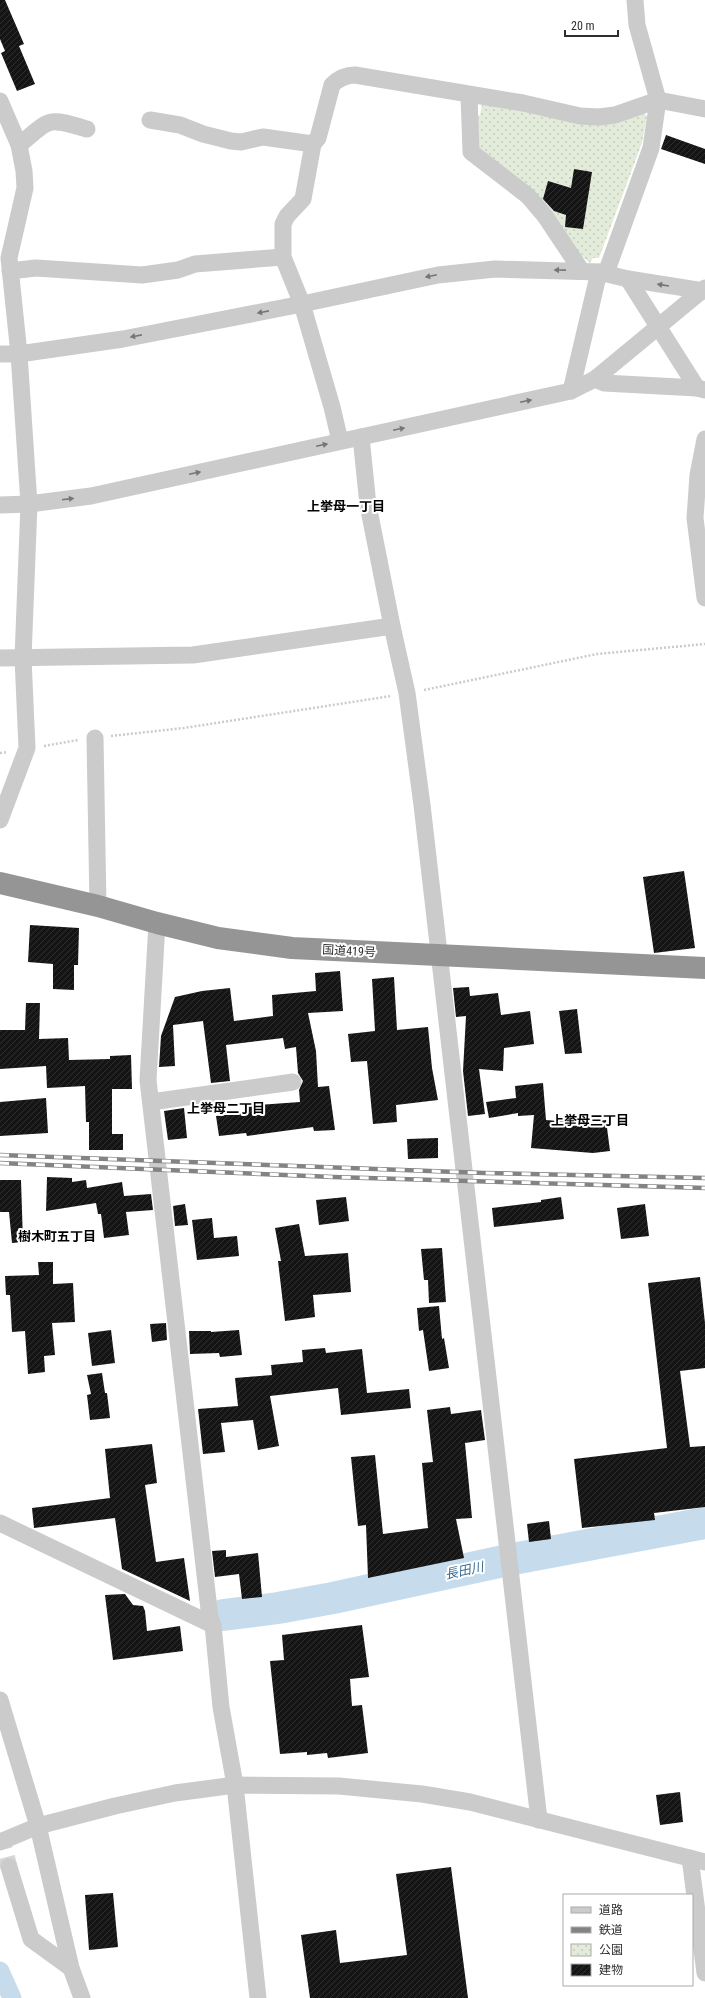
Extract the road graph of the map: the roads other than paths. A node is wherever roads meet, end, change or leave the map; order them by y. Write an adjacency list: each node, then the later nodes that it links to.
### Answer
1 (635, 0): 3 (street)
2 (469, 95): 3 (street); 8 (street); 12 (street)
3 (658, 100): 5 (street); 13 (street)
4 (0, 101): 9 (street)
5 (705, 109)
6 (150, 120): 8 (street)
7 (87, 129): 9 (street)
8 (312, 144): 10 (street)
9 (19, 145): 11 (street)
10 (283, 257): 11 (street); 16 (street)
11 (6, 262): 19 (street)
12 (581, 270): 13 (street); 16 (street, one-way to 16)
13 (602, 273): 14 (street); 22 (street)
14 (628, 279): 15 (street, one-way to 14); 17 (street)
15 (704, 290): 17 (street)
16 (302, 304): 19 (street, one-way to 19); 25 (street)
17 (658, 327): 20 (street); 21 (street)
18 (0, 354): 19 (street)
19 (19, 354): 26 (street)
20 (595, 379): 21 (street); 22 (street)
21 (701, 389)
22 (571, 391): 23 (street, one-way to 22)
23 (361, 437): 25 (street); 29 (street)
24 (705, 440): 28 (street)
25 (340, 441): 26 (street, one-way to 25)
26 (29, 504): 27 (street); 31 (street)
27 (0, 505)
28 (705, 598)
29 (392, 626): 31 (street); 37 (street)
30 (0, 658): 31 (street)
31 (23, 658): 33 (street)
32 (95, 738): 35 (street)
33 (0, 820)
34 (0, 882): 35 (highway, 国道419号)
35 (98, 906): 36 (highway, 国道419号)
36 (157, 923): 37 (highway, 国道419号); 40 (street)
37 (440, 955): 38 (highway, 国道419号); 45 (street)
38 (705, 968)
39 (293, 1082): 40 (street)
40 (151, 1102): 42 (street)
41 (0, 1523): 42 (street)
42 (213, 1625): 44 (street)
43 (0, 1700): 46 (street)
44 (235, 1785): 45 (street); 46 (street); 53 (street)
45 (539, 1820): 48 (street)
46 (38, 1826): 47 (street); 50 (street)
47 (0, 1842)
48 (698, 1860): 51 (street)
49 (9, 1867): 50 (street)
50 (72, 1968): 52 (street)
51 (705, 1973)
52 (82, 1998)
53 (258, 1998)

